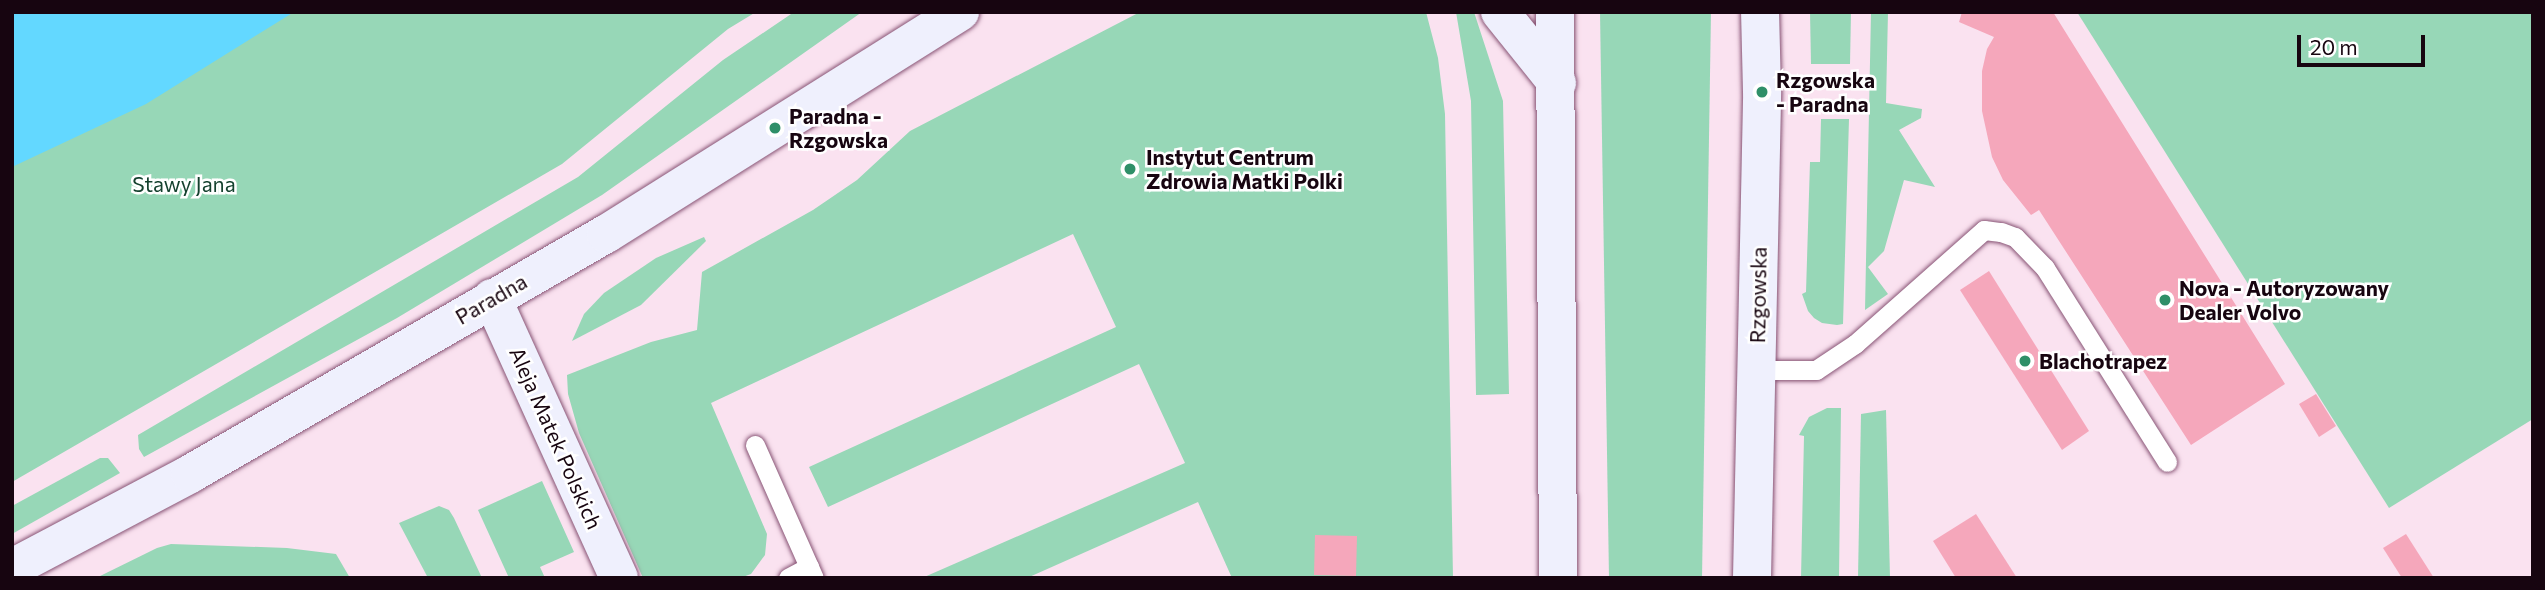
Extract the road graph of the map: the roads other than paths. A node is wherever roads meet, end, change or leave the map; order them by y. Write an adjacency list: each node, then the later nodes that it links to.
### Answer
1 (960, 12): 6 (street, Paradna)
2 (1500, 12): 5 (street)
3 (1555, 12): 5 (street)
4 (1760, 12): 7 (street, Rzgowska)
5 (1557, 83): 14 (street)
6 (492, 298): 10 (street, Paradna); 12 (street, Aleja Matek Polskich)
7 (1756, 370): 9 (lane); 15 (street, Rzgowska)
8 (755, 444): 11 (lane)
9 (2167, 461)
10 (12, 568)
11 (811, 573): 13 (lane)
12 (618, 578)
13 (788, 578)
14 (1558, 578)
15 (1752, 578)

